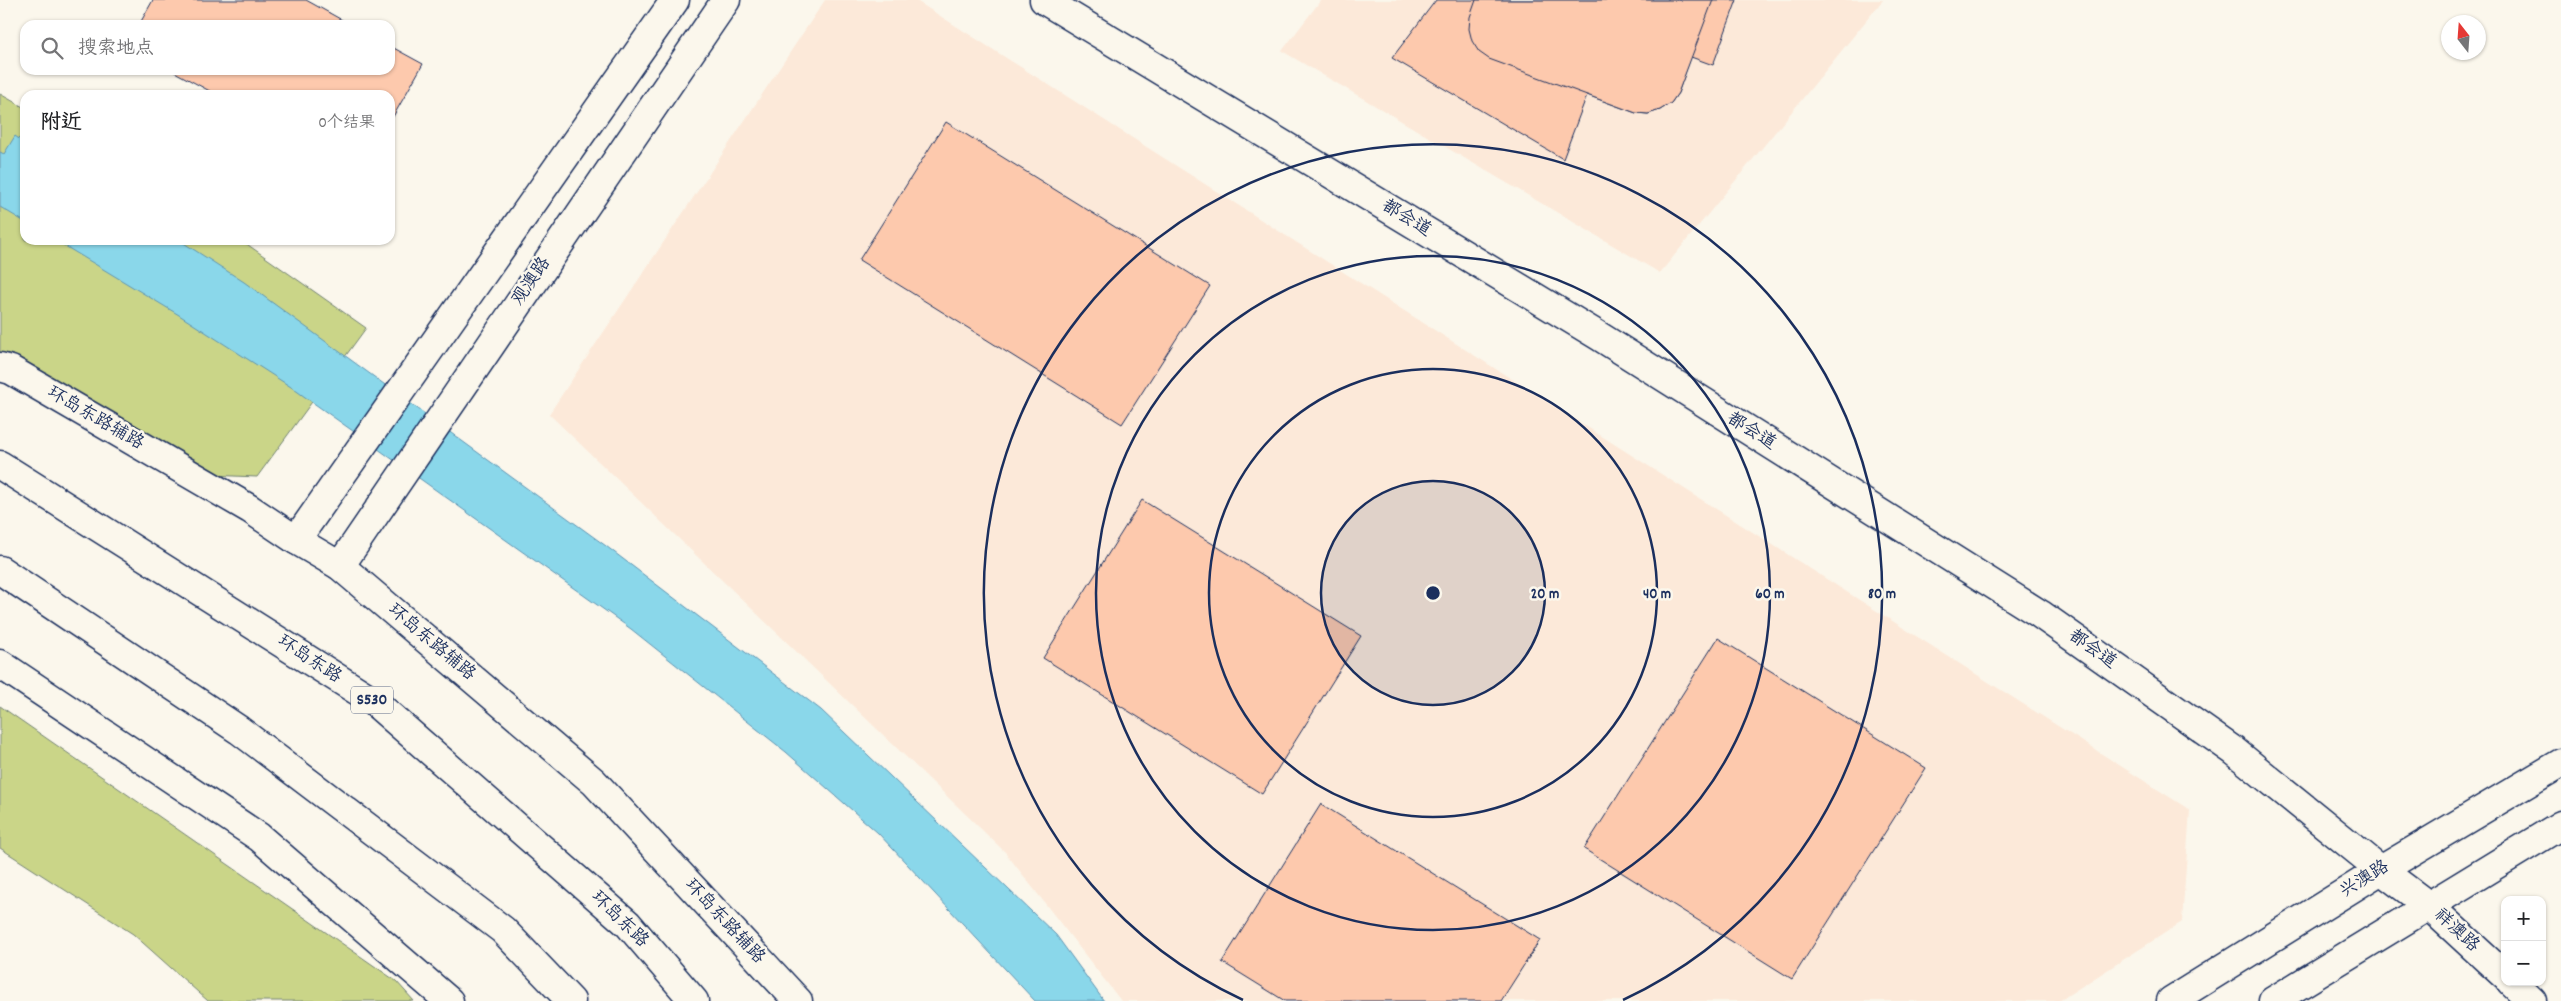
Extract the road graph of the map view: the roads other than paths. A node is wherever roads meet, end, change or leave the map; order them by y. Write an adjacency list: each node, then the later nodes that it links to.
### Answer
1 (675, 0): 6 (street)
2 (726, 0): 7 (street, 观澳路)
3 (1044, 0): 12 (street, 都会道)
4 (0, 367): 6 (street, 环岛东路辅路)
5 (0, 465): 18 (street, 环岛东路 / S530)
6 (296, 540): 7 (street, 环岛东路辅路)
7 (340, 566): 19 (street, 环岛东路辅路)
8 (0, 570): 17 (street)
9 (0, 664): 16 (street)
10 (2561, 762): 12 (street, 兴澳路)
11 (2561, 825): 13 (street)
12 (2381, 870): 13 (street, 都会道); 20 (street, 兴澳路)
13 (2429, 906): 14 (street, 祥澳路); 21 (street)
14 (2501, 972)
15 (2516, 986): 22 (street)
16 (449, 1001)
17 (571, 1001)
18 (694, 1001)
19 (798, 1001)
20 (2171, 1001)
21 (2273, 1001)
22 (2532, 1001)

